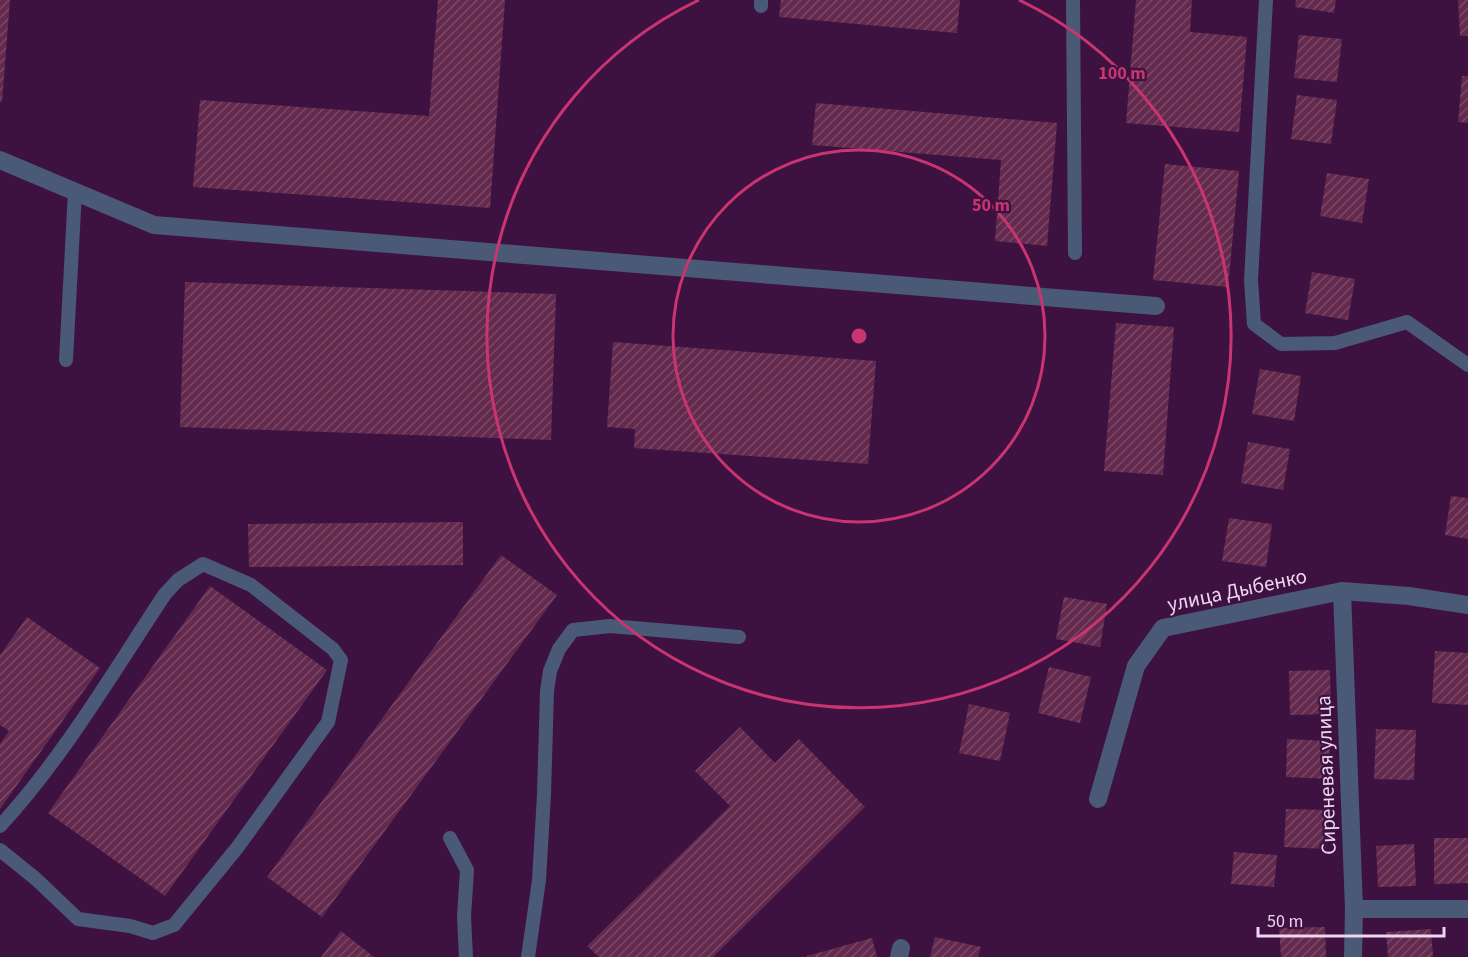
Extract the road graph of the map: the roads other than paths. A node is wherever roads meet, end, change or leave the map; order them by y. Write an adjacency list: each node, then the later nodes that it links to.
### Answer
1 (1073, 0): 5 (lane)
2 (1266, 0): 8 (lane)
3 (0, 159): 4 (street)
4 (75, 191): 6 (street); 7 (lane)
5 (1075, 253)
6 (1156, 306)
7 (66, 360)
8 (1468, 366)
9 (1342, 591): 10 (street, улица Дыбенко); 12 (street, улица Дыбенко); 16 (street, Сиреневая улица)
10 (1468, 605)
11 (739, 637): 19 (lane)
12 (1098, 799)
13 (0, 826): 15 (lane)
14 (450, 838): 18 (lane)
15 (0, 850)
16 (1354, 909): 17 (street); 20 (street, Сиреневая улица)
17 (1468, 909)
18 (466, 957)
19 (528, 957)
20 (1353, 957)

